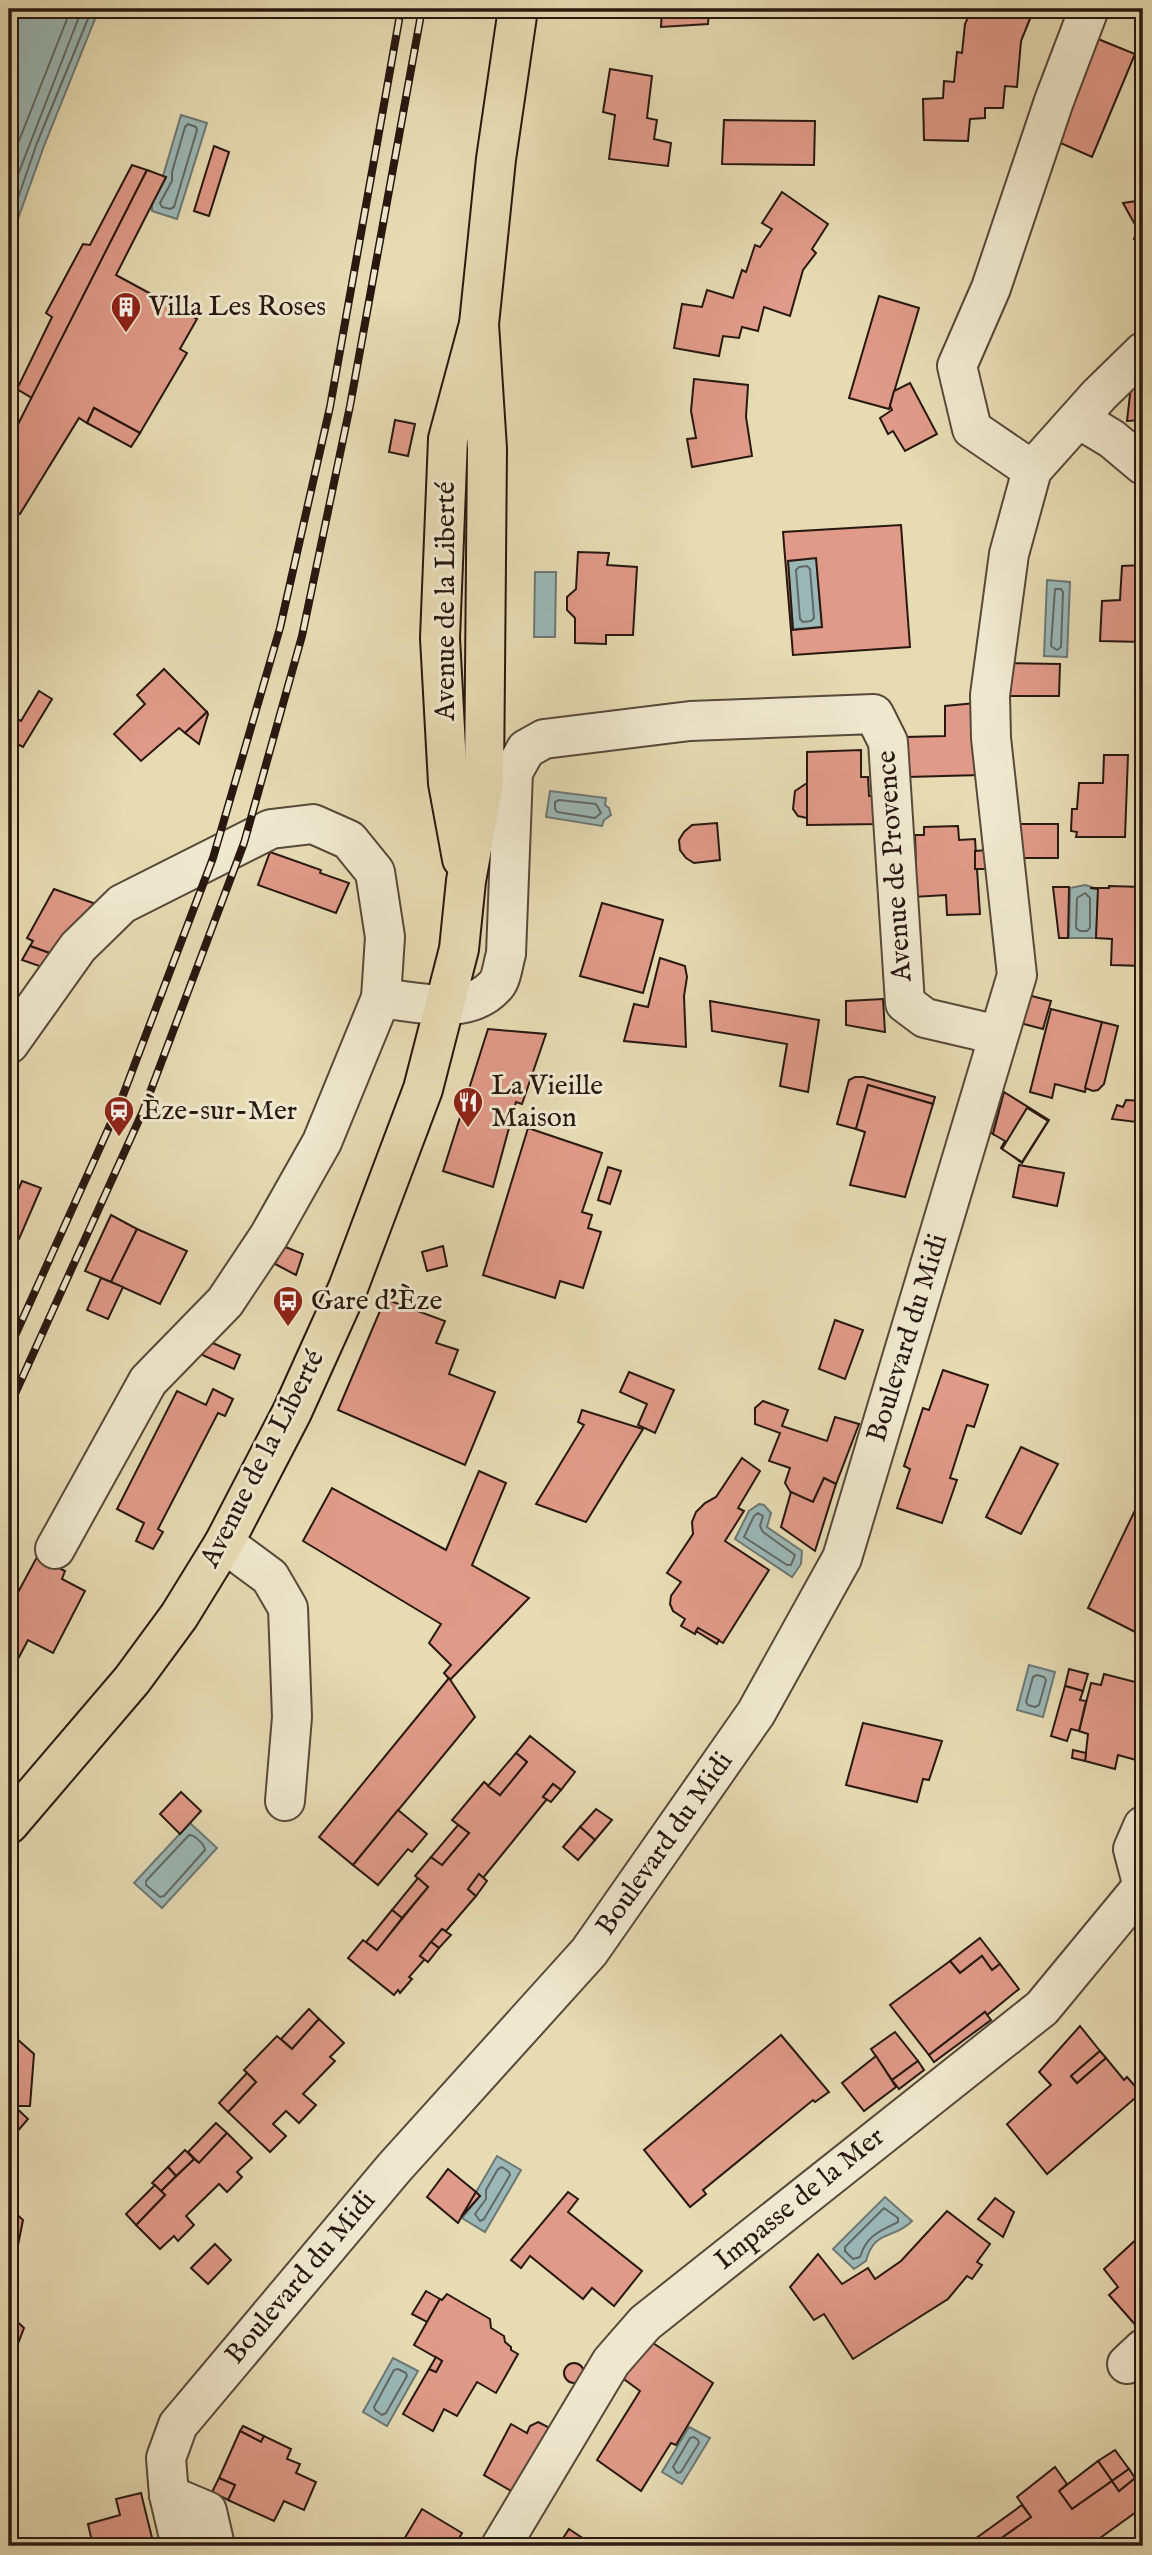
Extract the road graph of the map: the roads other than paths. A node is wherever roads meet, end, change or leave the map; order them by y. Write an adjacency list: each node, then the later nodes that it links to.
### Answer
1 (518, 9): 8 (main road, Avenue de la Liberté)
2 (1089, 9): 6 (street)
3 (1143, 352): 4 (street)
4 (1079, 419): 5 (street); 6 (street)
5 (1143, 465)
6 (1032, 471): 9 (street)
7 (381, 998): 8 (street); 10 (street); 12 (street)
8 (446, 1006): 9 (street, Avenue de Provence); 11 (main road, Avenue de la Liberté)
9 (998, 1035): 17 (street, Boulevard du Midi)
10 (9, 1044)
11 (224, 1543): 13 (street); 14 (main road, Avenue de la Liberté)
12 (55, 1549)
13 (285, 1801)
14 (9, 1824)
15 (1143, 1826): 16 (street)
16 (1143, 1887): 20 (street, Impasse de la Mer)
17 (169, 2495): 18 (street, Boulevard du Midi); 19 (street)
18 (181, 2546)
19 (215, 2546)
20 (501, 2546)

